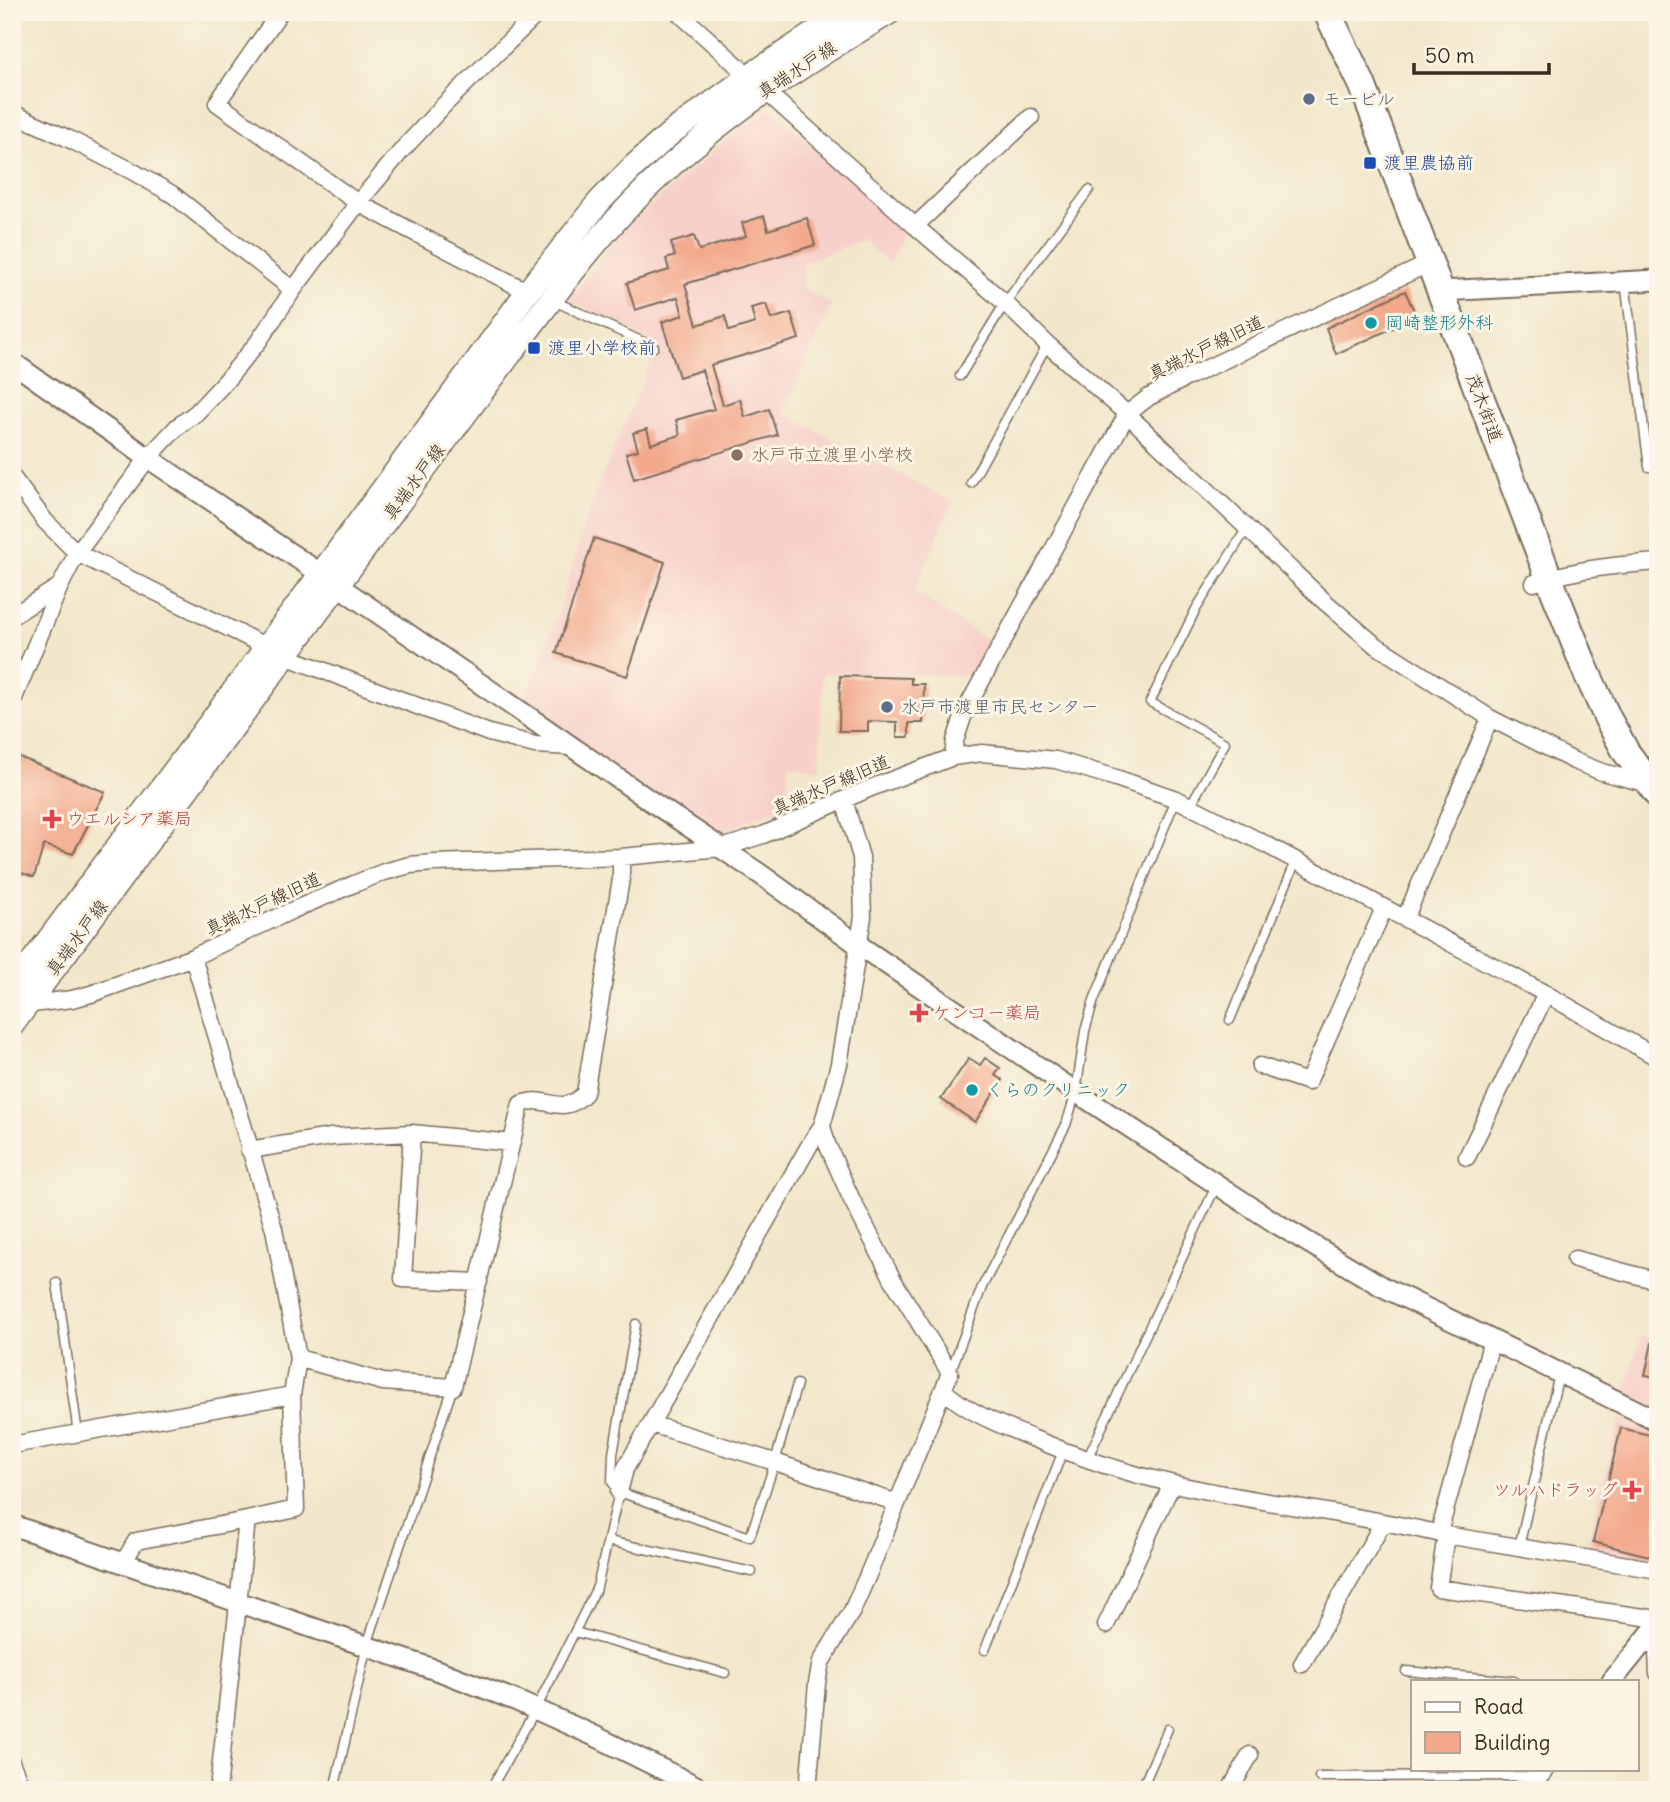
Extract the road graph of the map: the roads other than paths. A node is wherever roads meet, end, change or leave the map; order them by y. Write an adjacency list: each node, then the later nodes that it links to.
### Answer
1 (280, 12): 11 (street)
2 (539, 12): 11 (street)
3 (678, 12): 7 (street)
4 (846, 12): 7 (main road, 真端水戸線)
5 (890, 12): 7 (main road, 真端水戸線)
6 (1327, 12): 13 (highway, 茂木街道)
7 (756, 83): 12 (street); 18 (main road, 真端水戸線); 19 (main road, 真端水戸線)
8 (12, 113): 16 (street)
9 (1031, 117): 12 (street)
10 (1089, 190): 20 (lane)
11 (358, 203): 16 (street); 18 (street)
12 (915, 226): 20 (street)
13 (1430, 263): 17 (highway, 茂木街道); 25 (street, 真端水戸線旧道)
14 (1658, 281): 15 (street)
15 (1625, 282): 17 (street); 27 (lane)
16 (293, 290): 26 (street)
17 (1440, 291): 34 (highway, 茂木街道)
18 (528, 292): 33 (main road, 真端水戸線)
19 (551, 300): 22 (lane); 33 (main road, 真端水戸線)
20 (1005, 303): 21 (street); 24 (lane)
21 (1047, 344): 25 (street); 29 (lane)
22 (654, 347)
23 (12, 362): 26 (street)
24 (960, 376)
25 (1127, 414): 30 (street); 41 (street, 真端水戸線旧道)
26 (148, 458): 31 (street); 33 (street)
27 (1649, 467)
28 (12, 477): 31 (street)
29 (971, 483)
30 (1247, 528): 39 (street); 44 (lane)
31 (77, 553): 35 (street); 37 (street)
32 (1658, 562): 34 (street)
33 (330, 580): 37 (main road, 真端水戸線); 40 (street)
34 (1541, 580): 42 (highway, 茂木街道)
35 (60, 586): 36 (street); 38 (street)
36 (12, 616)
37 (276, 651): 40 (street); 53 (main road, 真端水戸線)
38 (12, 703)
39 (1490, 718): 42 (street); 49 (street)
40 (572, 747): 45 (street)
41 (953, 757): 43 (street, 真端水戸線旧道); 44 (street)
42 (1653, 790)
43 (844, 800): 45 (street, 真端水戸線旧道); 50 (street)
44 (1183, 803): 47 (street); 58 (lane)
45 (722, 848): 46 (street, 真端水戸線旧道); 50 (street)
46 (621, 858): 51 (street, 真端水戸線旧道); 61 (street)
47 (1296, 861): 48 (street); 54 (lane)
48 (1384, 908): 49 (street); 57 (street)
49 (1405, 919): 52 (street)
50 (860, 946): 58 (street); 59 (street)
51 (193, 957): 53 (street, 真端水戸線旧道); 62 (street)
52 (1546, 994): 56 (street); 63 (street)
53 (17, 1000): 55 (main road, 真端水戸線)
54 (1230, 1020)
55 (12, 1026)
56 (1658, 1058)
57 (1260, 1066)
58 (1076, 1092): 64 (street); 72 (lane)
59 (822, 1126): 72 (street); 79 (street)
60 (412, 1133): 61 (street); 62 (street); 67 (street)
61 (512, 1143): 67 (street)
62 (249, 1150): 71 (street)
63 (1466, 1157)
64 (1217, 1184): 70 (street); 83 (lane)
65 (1575, 1259): 66 (street)
66 (1658, 1281)
67 (479, 1282): 75 (street)
68 (57, 1283): 80 (lane)
69 (636, 1324): 86 (lane)
70 (1492, 1340): 73 (street); 91 (street)
71 (298, 1358): 75 (street); 77 (street)
72 (950, 1373): 76 (street)
73 (1559, 1374): 78 (street); 93 (lane)
74 (797, 1384): 84 (lane)
75 (453, 1387): 101 (lane)
76 (943, 1390): 82 (street); 87 (street)
77 (292, 1395): 80 (street); 88 (street)
78 (1658, 1421)
79 (651, 1424): 84 (street); 86 (street)
80 (78, 1434): 81 (street)
81 (12, 1445)
82 (1063, 1451): 83 (street); 102 (lane)
83 (1087, 1459): 85 (street)
84 (775, 1462): 86 (lane); 87 (street)
85 (1172, 1484): 89 (street); 98 (street)
86 (620, 1492): 92 (lane)
87 (897, 1503): 120 (street)
88 (247, 1520): 94 (street); 97 (street)
89 (1383, 1522): 91 (street); 103 (street)
90 (12, 1525): 94 (street)
91 (1443, 1534): 93 (street); 99 (street)
92 (608, 1541): 96 (lane); 100 (lane)
93 (1518, 1547): 95 (street)
94 (123, 1563): 97 (street)
95 (1658, 1570)
96 (752, 1573)
97 (237, 1601): 101 (street); 116 (street)
98 (1106, 1625)
99 (1654, 1626): 106 (street); 108 (street)
100 (575, 1632): 105 (lane); 109 (lane)
101 (367, 1645): 109 (street); 117 (lane)
102 (985, 1650)
103 (1302, 1664)
104 (1406, 1671): 107 (lane)
105 (725, 1673)
106 (1658, 1673)
107 (1503, 1680)
108 (1613, 1680)
109 (536, 1709): 118 (lane); 119 (street)
110 (1168, 1729): 121 (lane)
111 (12, 1754): 115 (lane)
112 (1250, 1755): 122 (street)
113 (1319, 1777): 114 (lane)
114 (1536, 1778)
115 (27, 1790)
116 (218, 1790)
117 (334, 1790)
118 (491, 1790)
119 (704, 1790)
120 (808, 1790)
121 (1141, 1790)
122 (1230, 1790)

